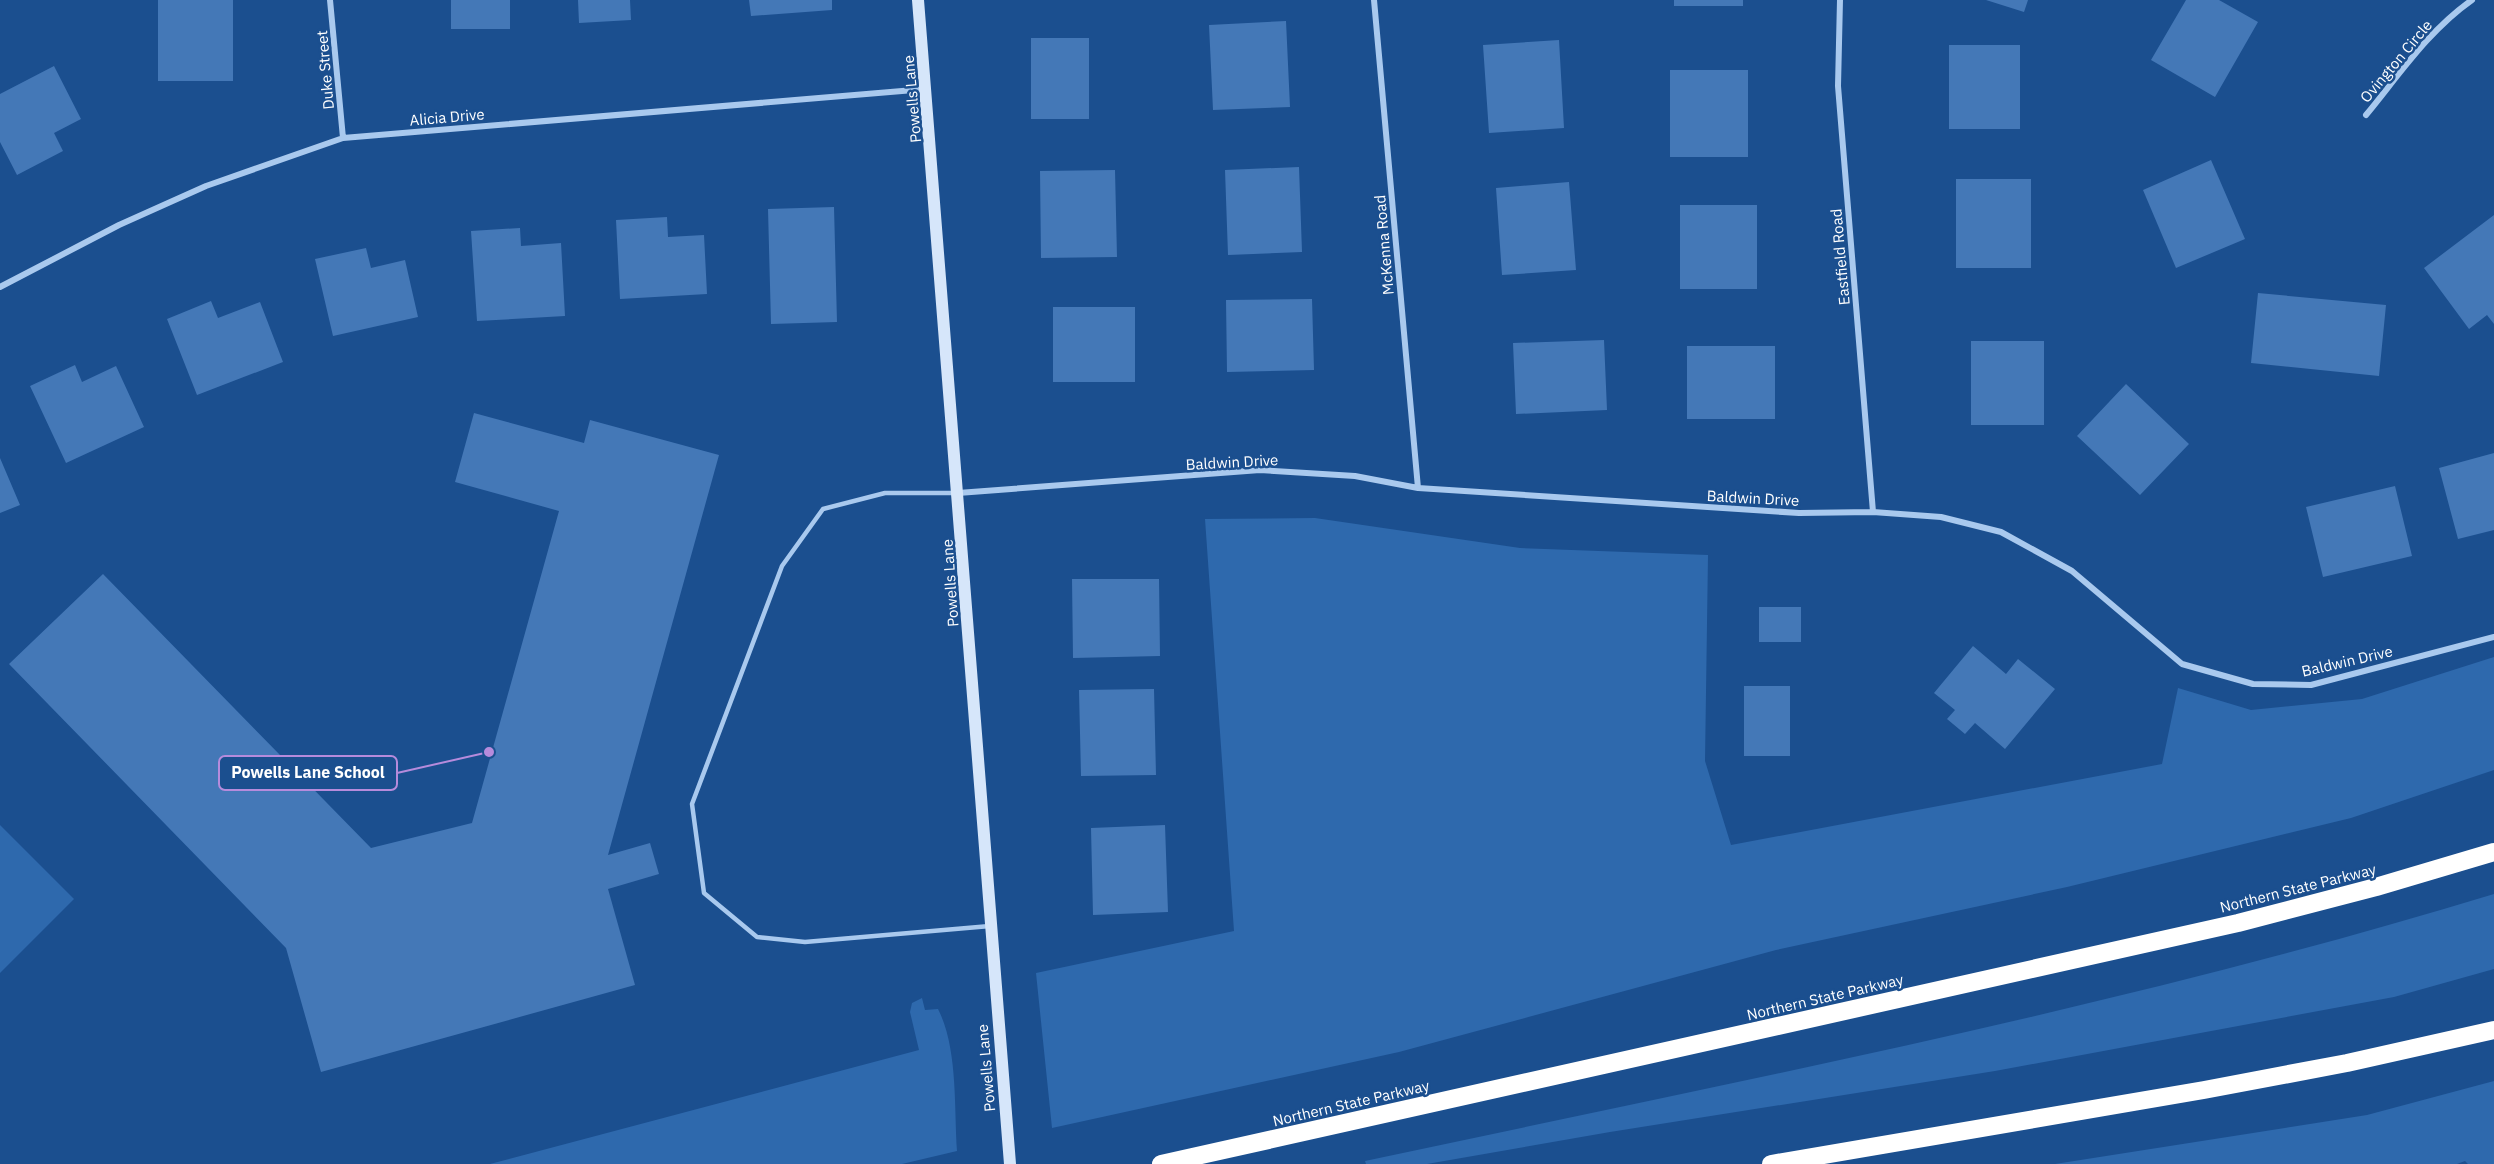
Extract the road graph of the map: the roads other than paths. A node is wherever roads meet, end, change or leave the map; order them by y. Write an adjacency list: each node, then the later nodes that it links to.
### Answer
1 (330, 0): 8 (street, Duke Street)
2 (918, 0): 6 (street, Powells Lane)
3 (1374, 0): 10 (street, McKenna Road)
4 (1840, 0): 12 (street, Eastfield Road)
5 (2472, 0): 7 (street, Ovington Circle)
6 (926, 89): 8 (street, Alicia Drive); 11 (street, Powells Lane)
7 (2366, 116)
8 (343, 138): 9 (street, Alicia Drive)
9 (0, 287)
10 (1418, 488): 11 (street, Baldwin Drive); 12 (street, Baldwin Drive)
11 (958, 493): 15 (street, Powells Lane); 15 (lane)
12 (1874, 512): 13 (street, Baldwin Drive)
13 (2494, 637)
14 (2494, 852): 18 (highway, Northern State Parkway)
15 (990, 926): 17 (street, Powells Lane)
16 (2494, 1030): 19 (highway)
17 (1010, 1164)
18 (1161, 1164)
19 (1771, 1164)

